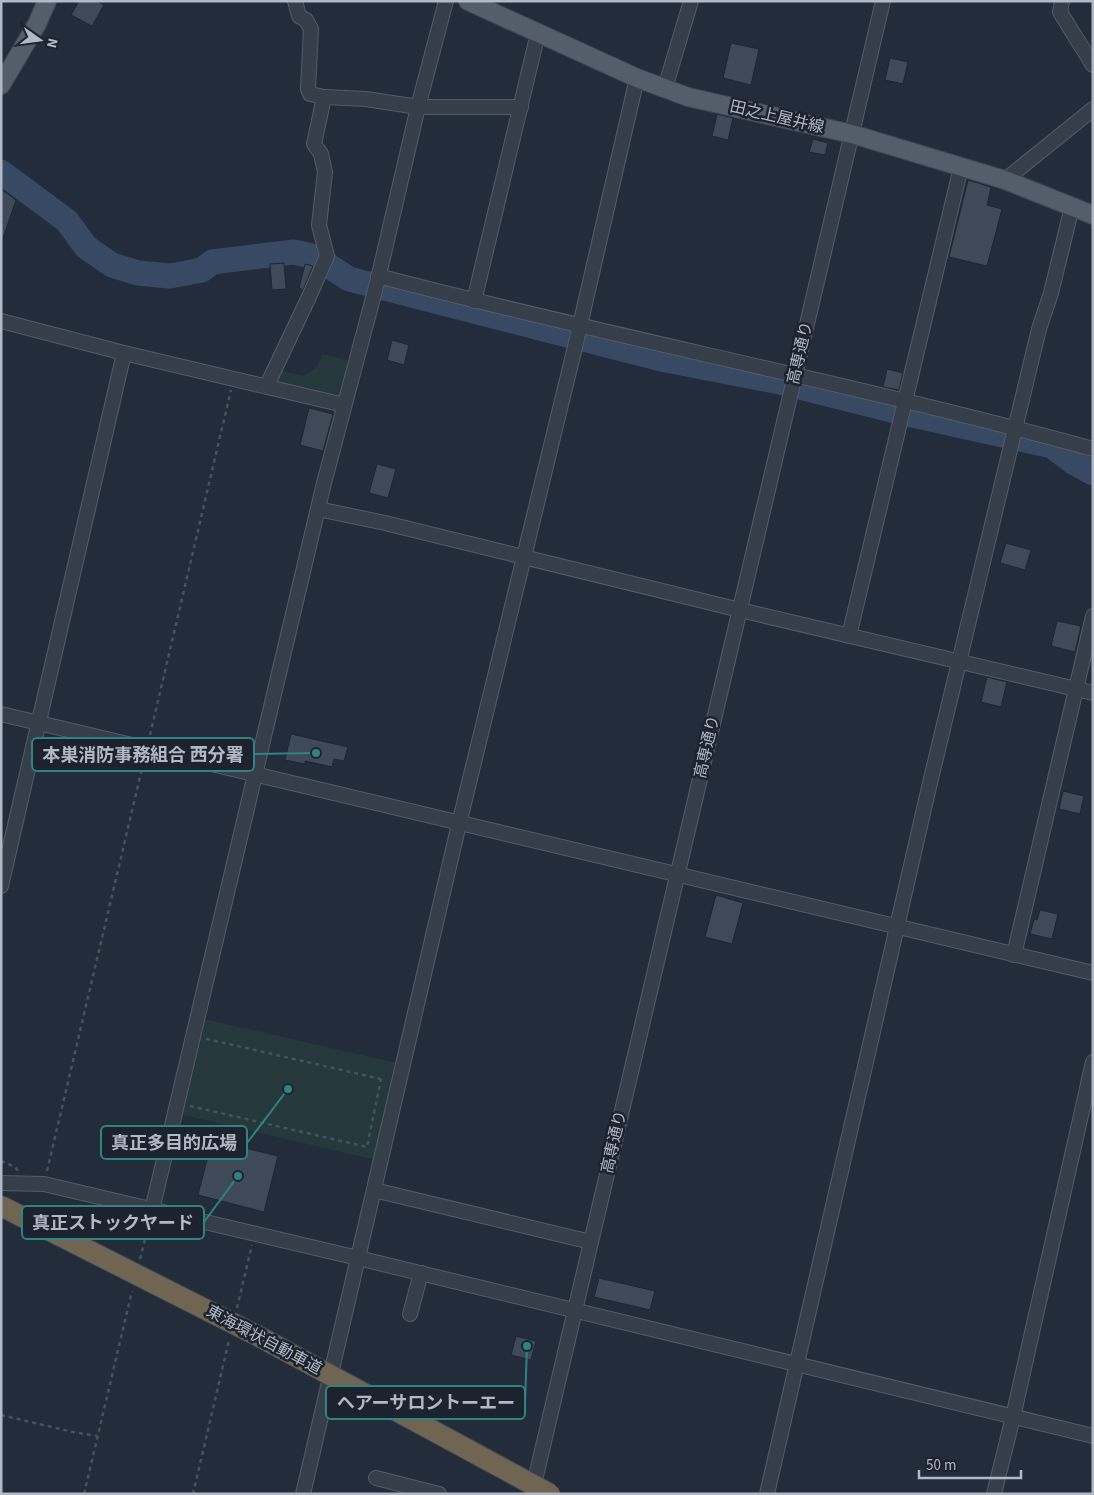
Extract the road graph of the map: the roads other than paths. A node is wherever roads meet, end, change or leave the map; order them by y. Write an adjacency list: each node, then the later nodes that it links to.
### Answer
1 (47, 1): 11 (main road)
2 (295, 1): 13 (street)
3 (446, 1): 14 (street)
4 (468, 1): 8 (main road, 田之上屋井線)
5 (691, 1): 12 (street)
6 (882, 1): 17 (street, 高専通り)
7 (1062, 1): 9 (street)
8 (538, 33): 10 (main road, 田之上屋井線); 15 (street)
9 (1093, 64)
10 (637, 78): 12 (main road, 田之上屋井線); 25 (street)
11 (1, 85)
12 (665, 88): 17 (main road, 田之上屋井線)
13 (324, 97): 14 (street); 28 (street)
14 (418, 106): 15 (street); 22 (street)
15 (521, 107): 23 (street)
16 (1093, 109): 19 (street)
17 (852, 134): 18 (main road, 田之上屋井線); 27 (street, 高専通り)
18 (962, 167): 19 (main road, 田之上屋井線); 29 (street)
19 (1005, 180): 20 (main road, 田之上屋井線)
20 (1072, 207): 21 (main road, 田之上屋井線); 31 (street)
21 (1093, 214)
22 (377, 282): 23 (street); 30 (street)
23 (474, 301): 25 (street)
24 (1, 320): 26 (street)
25 (580, 326): 27 (street); 34 (street)
26 (124, 354): 28 (street); 42 (street)
27 (795, 376): 29 (street); 35 (street, 高専通り)
28 (268, 387): 30 (street)
29 (905, 401): 31 (street); 37 (street)
30 (344, 405): 33 (street)
31 (1015, 428): 32 (street); 38 (street)
32 (1093, 449)
33 (318, 509): 34 (street); 43 (street)
34 (523, 557): 35 (street); 44 (street)
35 (740, 610): 37 (street); 45 (street, 高専通り)
36 (1093, 616): 39 (street)
37 (849, 636): 38 (street)
38 (959, 661): 39 (street); 47 (street)
39 (1076, 689): 40 (street); 48 (street)
40 (1093, 692)
41 (1, 714): 42 (street)
42 (40, 723): 43 (street); 46 (street)
43 (254, 774): 44 (street); 54 (street)
44 (459, 824): 45 (street); 52 (street)
45 (677, 875): 47 (street); 55 (street, 高専通り)
46 (1, 886)
47 (897, 926): 48 (street); 60 (street)
48 (1014, 955): 49 (street)
49 (1093, 973)
50 (1093, 1062): 61 (street)
51 (1, 1183): 54 (street)
52 (374, 1190): 55 (street); 56 (street)
53 (1, 1206): 67 (highway, 東海環状自動車道, bridge)
54 (152, 1210): 56 (street)
55 (591, 1242): 58 (street, 高専通り)
56 (358, 1258): 57 (street); 64 (street)
57 (421, 1273): 58 (street); 59 (street)
58 (575, 1310): 60 (street); 66 (street, 高専通り)
59 (410, 1314)
60 (797, 1364): 61 (street); 68 (street)
61 (1013, 1416): 62 (street); 69 (street)
62 (1093, 1436)
63 (376, 1478): 65 (street)
64 (303, 1494)
65 (439, 1494)
66 (531, 1494)
67 (550, 1494)
68 (767, 1494)
69 (994, 1494)

